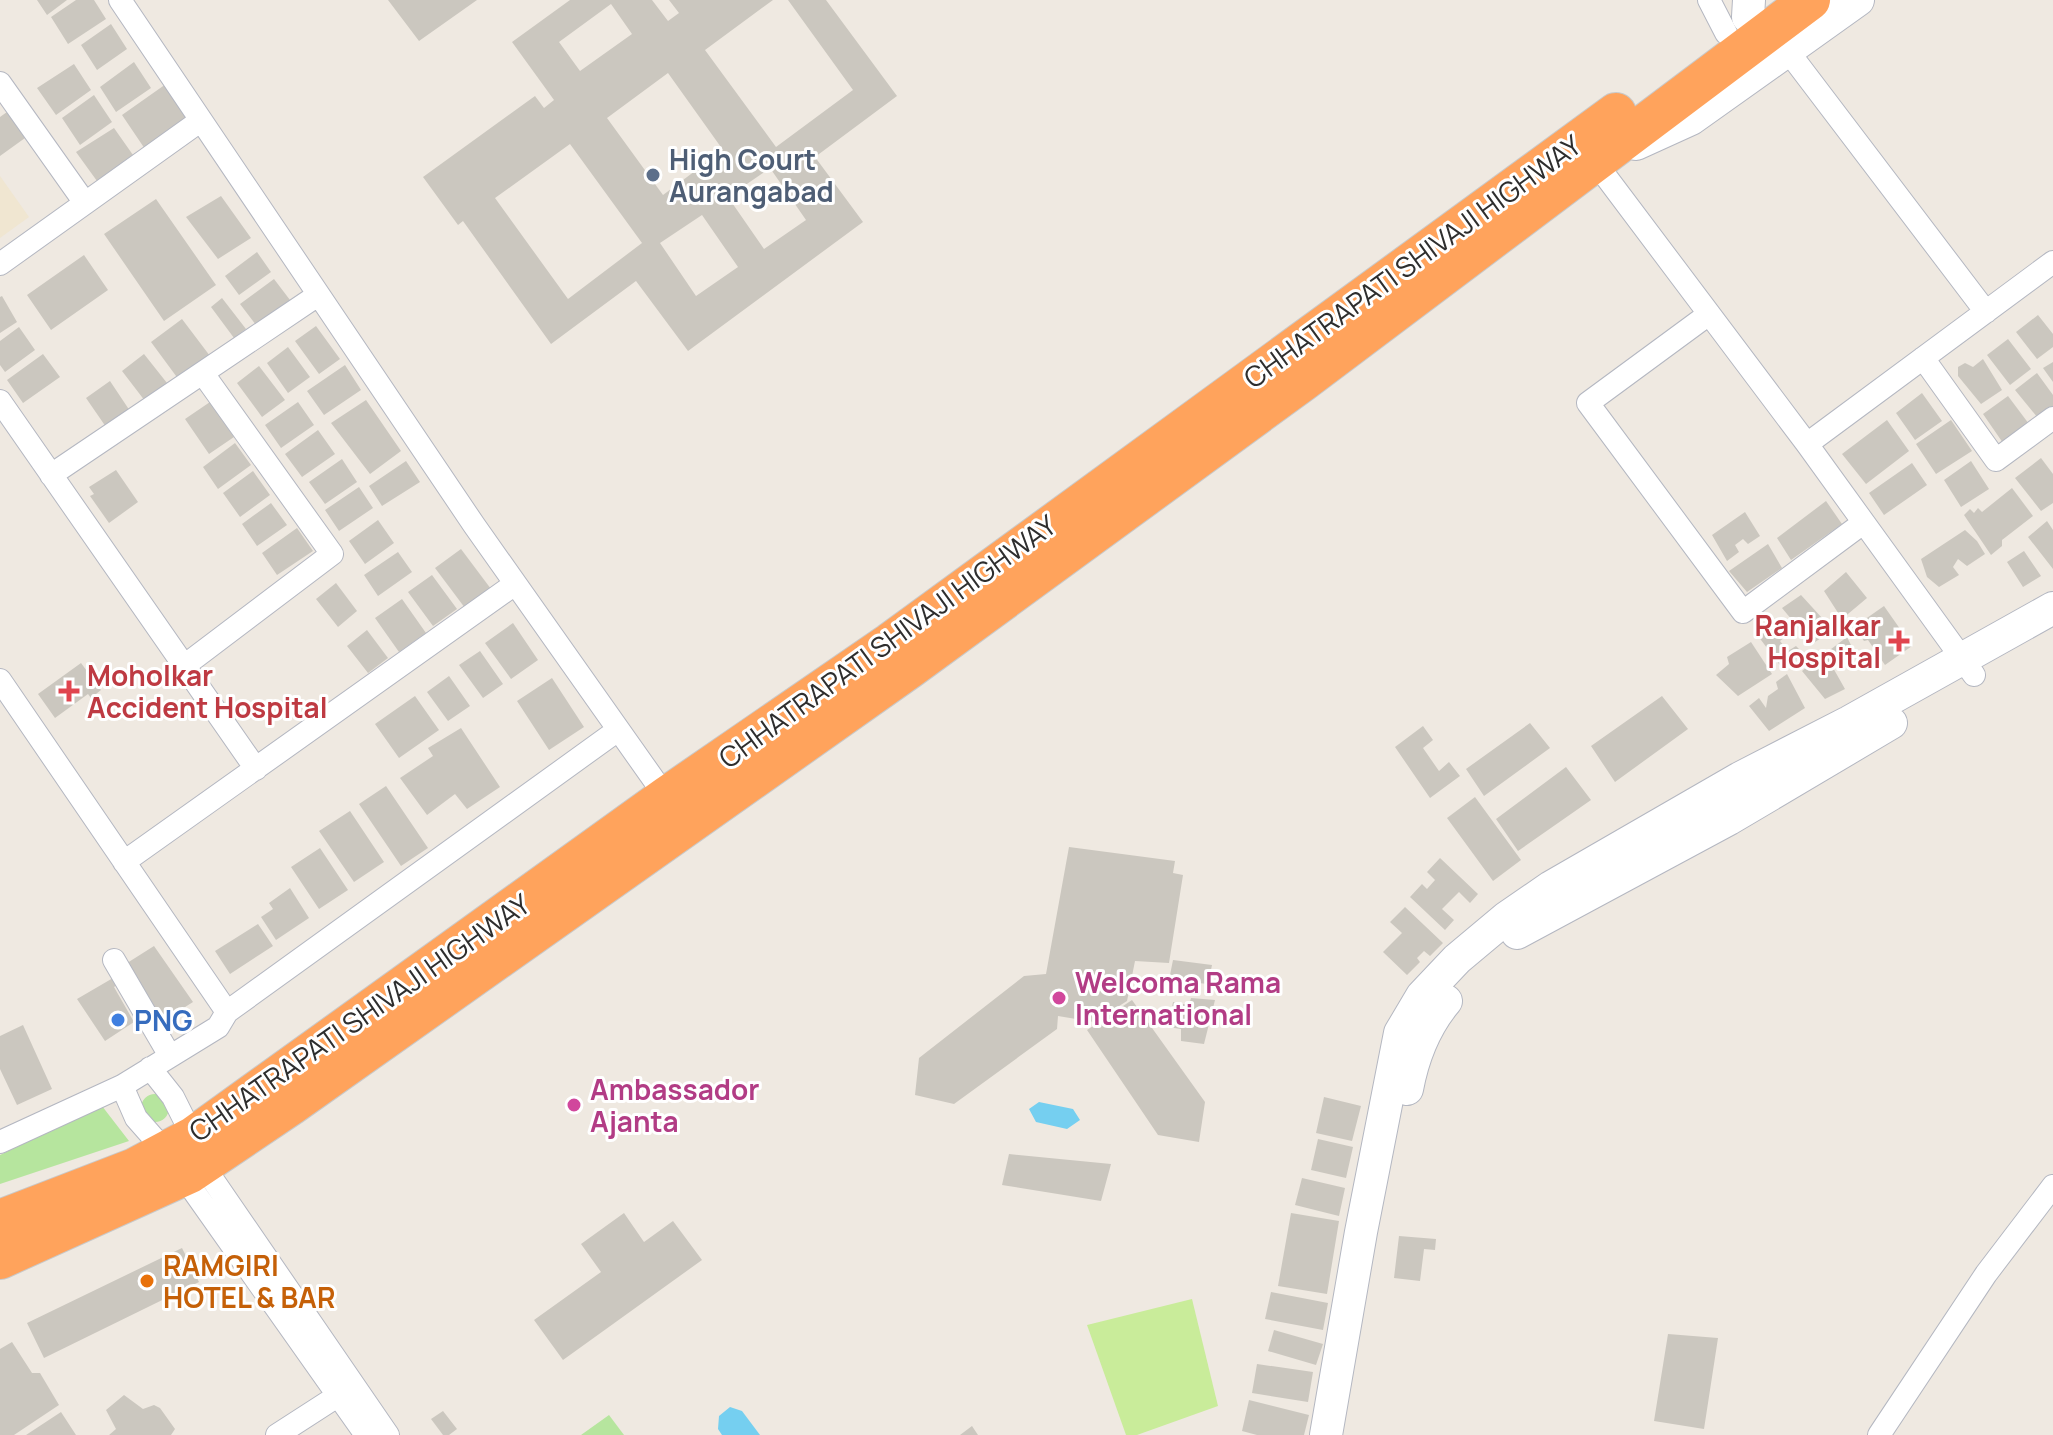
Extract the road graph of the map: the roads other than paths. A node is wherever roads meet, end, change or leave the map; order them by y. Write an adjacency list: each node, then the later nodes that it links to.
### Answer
1 (120, 0): 7 (street)
2 (1810, 0): 8 (highway, CHHATRAPATI SHIVAJI HIGHWAY)
3 (1858, 0): 5 (street)
4 (1741, 10): 30 (highway, CHHATRAPATI SHIVAJI HIGHWAY)
5 (1787, 50): 8 (street); 13 (street)
6 (0, 83): 9 (street)
7 (200, 121): 9 (street); 12 (street)
8 (1595, 162): 14 (street); 30 (highway, CHHATRAPATI SHIVAJI HIGHWAY)
9 (85, 203): 11 (street)
10 (2053, 262): 13 (street)
11 (0, 264)
12 (318, 295): 16 (street); 22 (street)
13 (1986, 312): 15 (street)
14 (1709, 314): 19 (street); 21 (street)
15 (1923, 358): 18 (street); 19 (street)
16 (204, 375): 20 (street); 25 (street)
17 (0, 401): 20 (street)
18 (2053, 418)
19 (1807, 444): 21 (street)
20 (51, 475): 25 (street)
21 (1863, 523): 26 (street)
22 (515, 584): 28 (street); 29 (street)
23 (2053, 608): 26 (street)
24 (2053, 629): 26 (street)
25 (184, 666): 29 (street)
26 (1968, 667): 42 (street)
27 (0, 680): 31 (street)
28 (618, 730): 30 (street); 33 (street)
29 (256, 769): 31 (street)
30 (676, 811): 38 (highway, CHHATRAPATI SHIVAJI HIGHWAY)
31 (124, 862): 33 (street)
32 (114, 960): 34 (street)
33 (227, 1012): 34 (street)
34 (170, 1056): 35 (street)
35 (150, 1068): 36 (street); 38 (street)
36 (122, 1086): 37 (street); 38 (street)
37 (0, 1142)
38 (186, 1157): 40 (highway, CHHATRAPATI SHIVAJI HIGHWAY); 41 (highway, CHHATRAPATI SHIVAJI HIGHWAY); 43 (street); 46 (street)
39 (2053, 1186): 49 (street)
40 (0, 1220)
41 (0, 1259)
42 (1359, 1296): 47 (street); 48 (street)
43 (339, 1395): 44 (street); 45 (street)
44 (277, 1435)
45 (366, 1435)
46 (388, 1435)
47 (1326, 1435)
48 (1343, 1435)
49 (1879, 1435)

